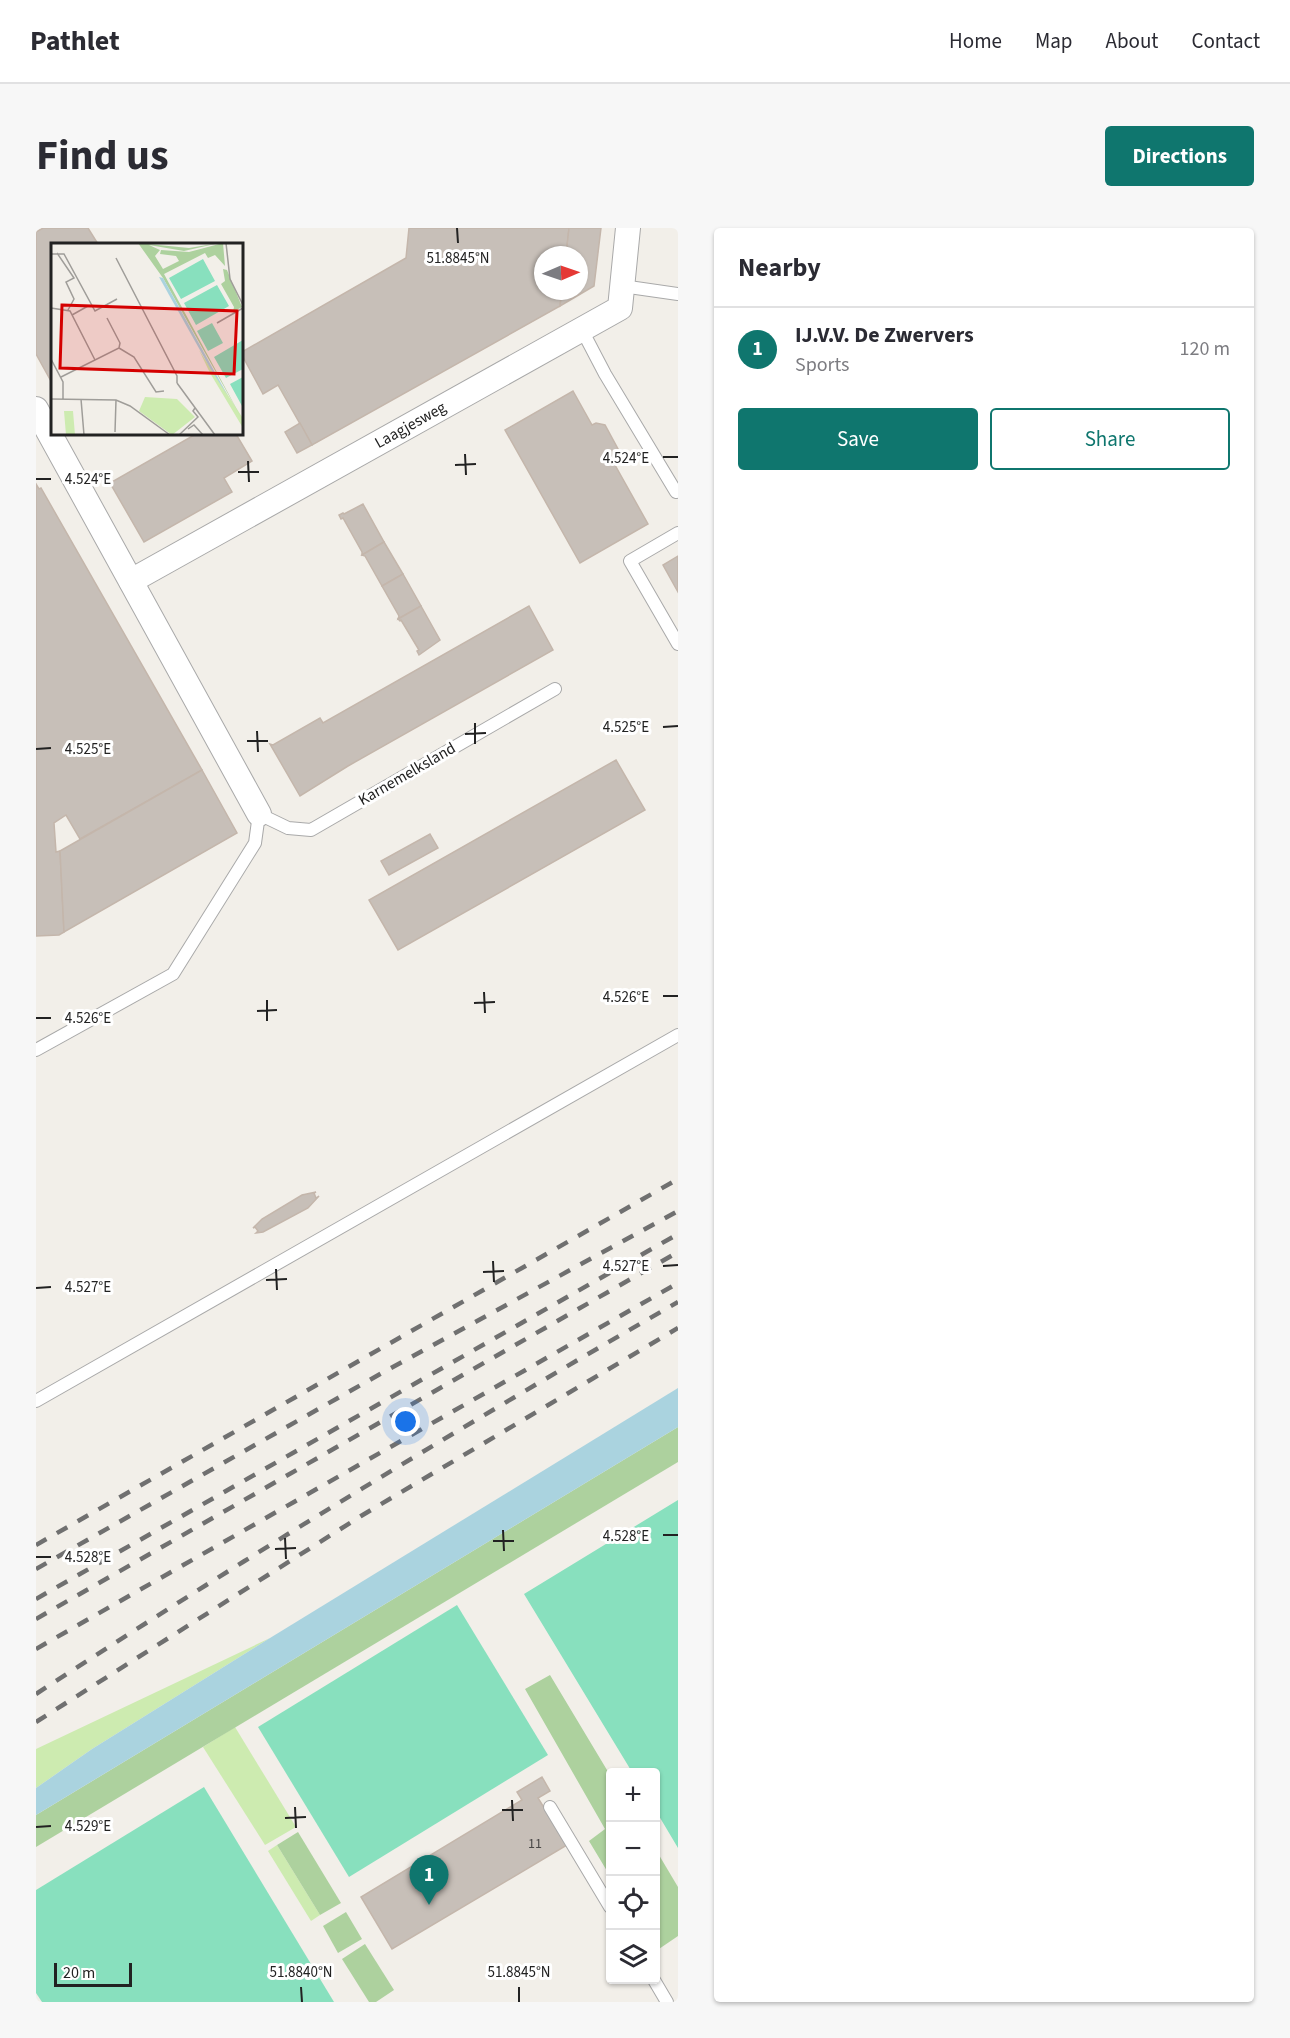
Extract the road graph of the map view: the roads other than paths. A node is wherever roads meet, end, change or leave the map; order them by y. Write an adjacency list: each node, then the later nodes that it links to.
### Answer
1 (628, 228): 2 (street, Laagjesweg)
2 (622, 286): 3 (lane); 4 (street, Laagjesweg)
3 (678, 294)
4 (582, 330): 6 (lane); 8 (street, Laagjesweg)
5 (36, 408): 8 (street)
6 (676, 492)
7 (678, 533): 9 (lane)
8 (130, 581): 11 (street)
9 (678, 644)
10 (555, 689): 11 (lane, Karnemelksland)
11 (259, 814): 13 (lane)
12 (678, 1035): 14 (lane)
13 (36, 1050)
14 (36, 1401)
15 (550, 1807): 16 (lane)
16 (606, 1900)
17 (656, 1984): 18 (lane)
18 (667, 2002)

